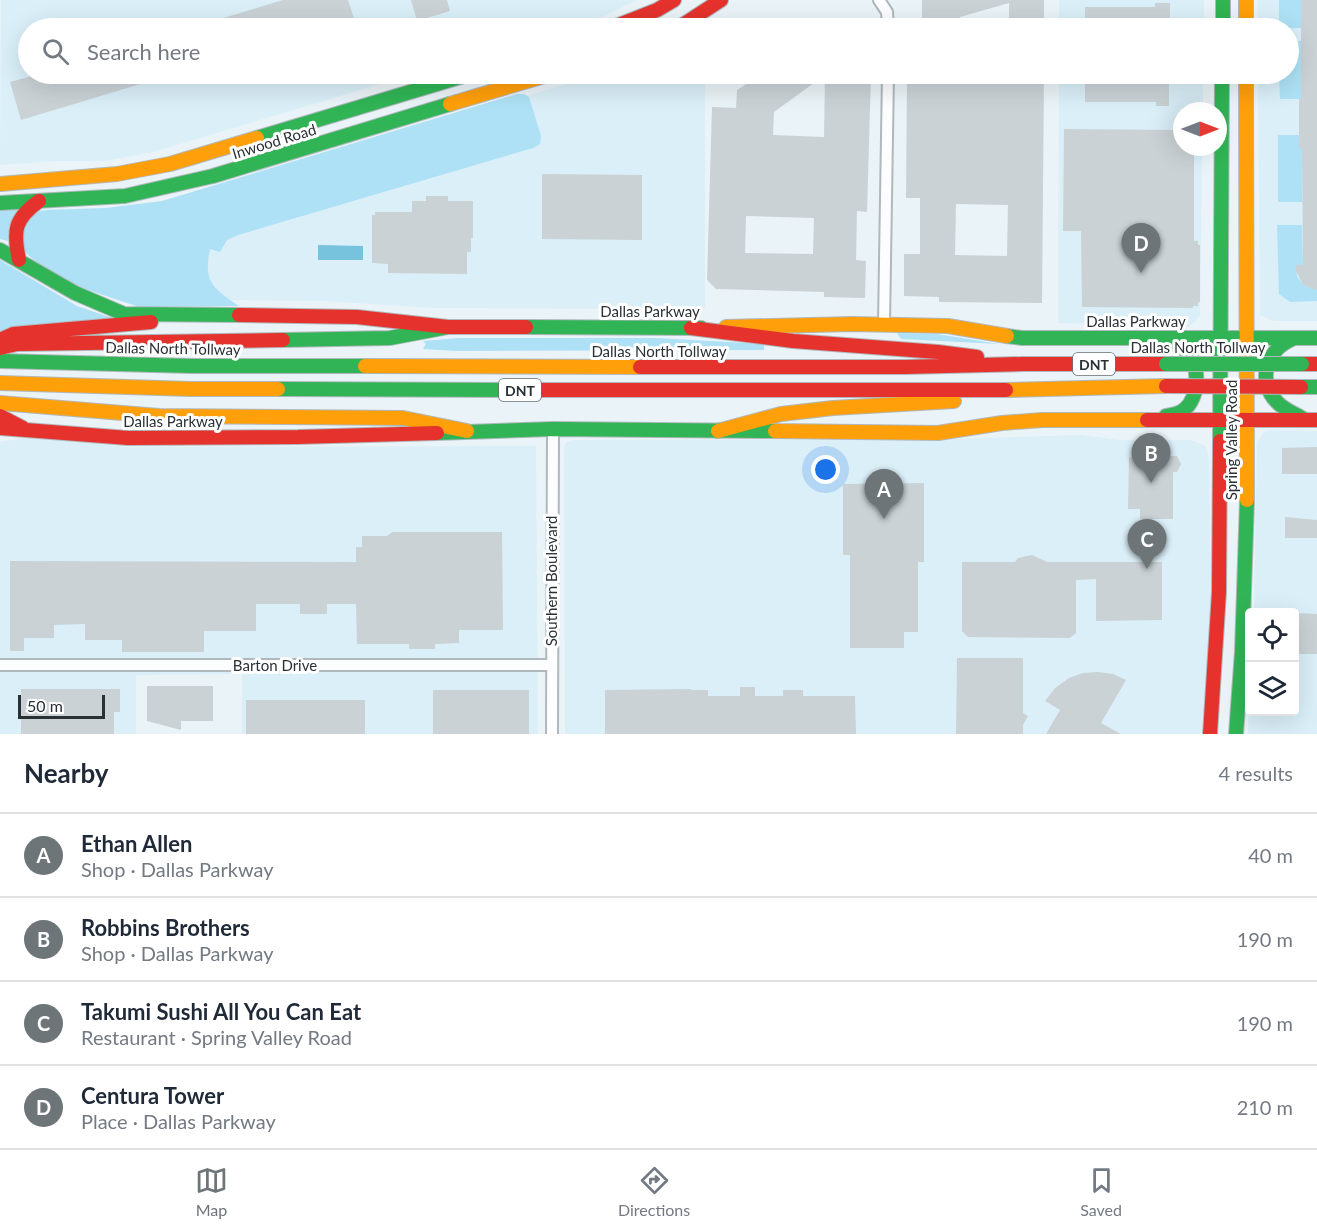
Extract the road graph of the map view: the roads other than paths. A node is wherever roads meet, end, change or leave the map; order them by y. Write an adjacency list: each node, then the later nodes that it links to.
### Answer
1 (674, 0): 7 (main road)
2 (721, 0): 8 (main road)
3 (879, 0): 9 (street)
4 (1223, 0): 10 (main road)
5 (1241, 0): 11 (main road)
6 (1246, 0): 12 (main road)
7 (637, 18)
8 (693, 18)
9 (887, 18)
10 (1223, 18)
11 (1244, 18)
12 (1246, 18)
13 (437, 84): 18 (main road, Inwood Road)
14 (508, 84): 19 (main road, Inwood Road)
15 (888, 84): 26 (street)
16 (1222, 84): 30 (main road, Spring Valley Road)
17 (1246, 84): 31 (main road, Spring Valley Road)
18 (207, 153): 19 (main road); 20 (main road, Inwood Road)
19 (213, 176): 21 (main road, Inwood Road)
20 (0, 184)
21 (39, 201): 22 (main road, Inwood Road); 24 (main road)
22 (0, 203)
23 (0, 250): 24 (main road, Dallas Parkway)
24 (19, 260): 25 (main road, Dallas Parkway)
25 (177, 315): 27 (main road, Dallas Parkway); 34 (main road)
26 (884, 324): 28 (main road, Dallas Parkway); 29 (main road, Dallas Parkway)
27 (448, 327): 28 (main road, Dallas Parkway); 35 (main road)
28 (692, 328): 37 (main road)
29 (1146, 338): 30 (main road, Dallas Parkway); 44 (main road)
30 (1220, 338): 31 (main road, Dallas Parkway); 45 (main road, Spring Valley Road)
31 (1246, 338): 32 (main road, Dallas Parkway); 46 (main road, Spring Valley Road)
32 (1297, 338): 33 (main road, Dallas Parkway); 47 (main road)
33 (1317, 338)
34 (0, 340)
35 (0, 348)
36 (0, 361): 37 (main road, Dallas North Tollway / DNT)
37 (1023, 364): 38 (main road, Dallas North Tollway / DNT, bridge)
38 (1317, 364)
39 (0, 383): 41 (main road, DNT)
40 (1317, 387): 41 (main road, DNT, bridge)
41 (1024, 390): 52 (main road)
42 (0, 403): 51 (main road)
43 (0, 416): 50 (main road)
44 (1146, 419): 45 (main road, Dallas Parkway); 52 (main road, Dallas Parkway)
45 (1221, 420): 46 (main road, Dallas Parkway); 55 (main road, Spring Valley Road)
46 (1248, 420): 47 (main road, Dallas Parkway); 54 (main road, Spring Valley Road)
47 (1311, 420)
48 (0, 428): 50 (main road, Dallas Parkway)
49 (553, 429): 51 (main road, Dallas Parkway); 52 (main road, Dallas Parkway); 57 (street, Southern Boulevard)
50 (27, 430): 51 (main road, Dallas Parkway); 53 (main road)
51 (467, 431)
52 (718, 432)
53 (0, 436)
54 (1246, 587): 55 (main road); 60 (main road, Spring Valley Road)
55 (1219, 592): 59 (main road, Spring Valley Road)
56 (0, 665): 57 (street, Barton Drive)
57 (551, 665): 58 (street, Southern Boulevard)
58 (552, 734)
59 (1210, 734)
60 (1236, 734)

